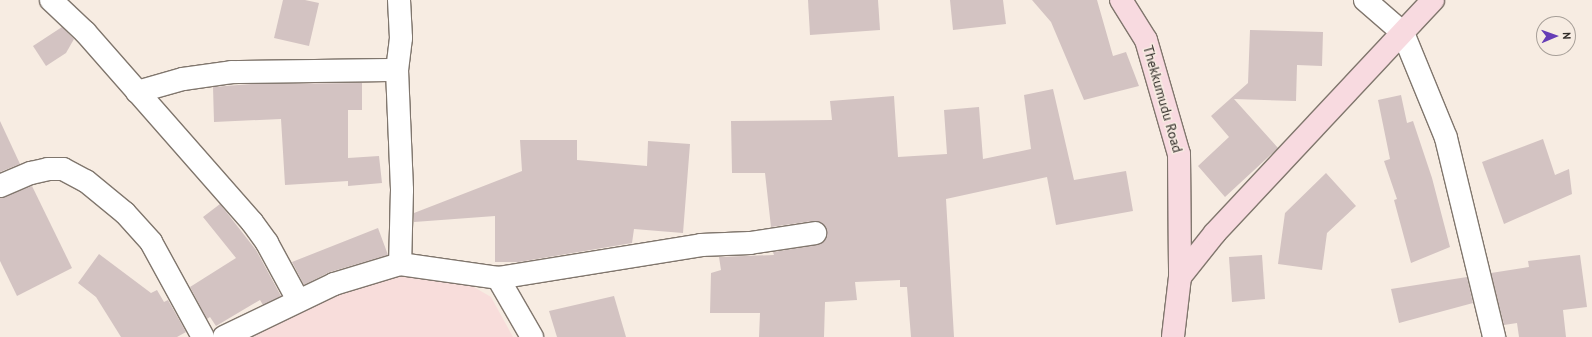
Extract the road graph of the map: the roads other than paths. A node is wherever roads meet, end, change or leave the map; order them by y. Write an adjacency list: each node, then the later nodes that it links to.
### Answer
1 (51, 0): 8 (street)
2 (399, 0): 7 (street)
3 (1121, 0): 12 (main road, Thekkumudu Road)
4 (1365, 0): 6 (street)
5 (1433, 0): 6 (main road)
6 (1402, 33): 12 (main road); 19 (street)
7 (397, 70): 8 (street); 11 (street)
8 (138, 92): 14 (street)
9 (0, 186): 15 (street)
10 (815, 233): 13 (street)
11 (400, 264): 13 (street); 14 (street)
12 (1180, 277): 18 (main road, Thekkumudu Road)
13 (498, 278): 17 (street)
14 (298, 300): 16 (street)
15 (203, 337)
16 (224, 337)
17 (532, 337)
18 (1173, 337)
19 (1494, 337)

